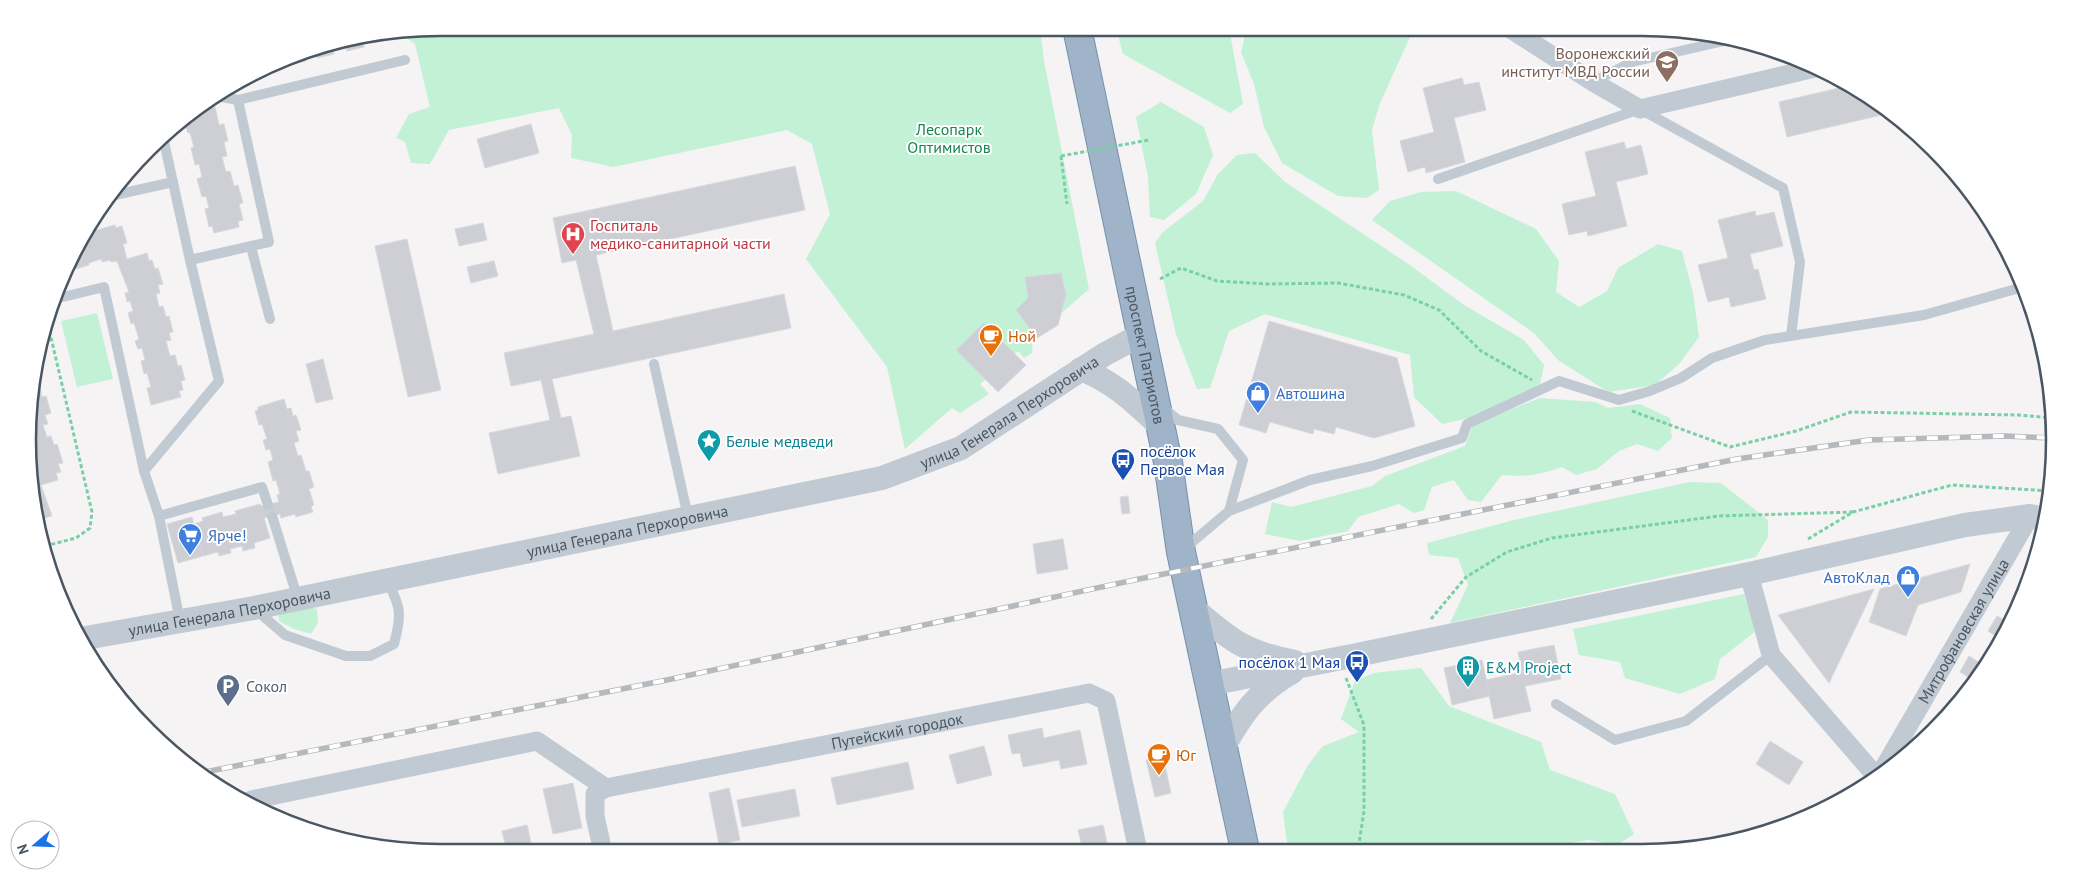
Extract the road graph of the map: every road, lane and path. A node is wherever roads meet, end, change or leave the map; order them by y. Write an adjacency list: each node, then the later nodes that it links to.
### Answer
1 (1079, 36): 23 (highway, проспект Патриотов)
2 (1521, 36): 6 (street)
3 (1715, 43): 6 (lane)
4 (405, 60): 8 (lane)
5 (1805, 70): 9 (street)
6 (1593, 82): 9 (street)
7 (226, 98): 8 (lane)
8 (238, 100): 16 (lane)
9 (1640, 109): 12 (lane); 24 (lane)
10 (1149, 140): 15 (path, bridge)
11 (165, 145): 13 (lane)
12 (1438, 178)
13 (173, 182): 14 (lane); 17 (lane)
14 (120, 194)
15 (1068, 204)
16 (251, 247): 17 (lane); 21 (lane)
17 (190, 260): 31 (lane)
18 (1160, 279): 27 (path)
19 (2016, 289): 24 (lane)
20 (63, 297): 31 (lane)
21 (270, 319)
22 (50, 335): 41 (path)
23 (1141, 335): 26 (street, улица Генерала Перхоровича); 29 (highway, проспект Патриотов)
24 (1791, 336): 27 (lane)
25 (654, 364): 38 (lane)
26 (1081, 369): 29 (street); 38 (street, улица Генерала Перхоровича)
27 (1559, 381): 34 (lane)
28 (1628, 409): 30 (path)
29 (1157, 413): 34 (lane); 42 (highway, проспект Патриотов)
30 (2045, 417)
31 (144, 471): 36 (lane)
32 (2042, 490): 35 (path)
33 (268, 505): 36 (lane)
34 (1230, 511): 42 (lane)
35 (1853, 512): 40 (path); 50 (path)
36 (159, 516): 48 (lane)
37 (272, 516): 45 (lane)
38 (688, 517): 44 (street, улица Генерала Перхоровича)
39 (2038, 518): 43 (street); 57 (street, Митрофановская улица)
40 (1805, 541)
41 (50, 545)
42 (1182, 552): 47 (highway, проспект Патриотов)
43 (1749, 574): 50 (street); 51 (street)
44 (386, 580): 45 (street, улица Генерала Перхоровича); 46 (lane)
45 (298, 599): 46 (street, улица Генерала Перхоровича)
46 (254, 608): 48 (street, улица Генерала Перхоровича)
47 (1193, 608): 52 (street); 54 (highway, проспект Патриотов)
48 (180, 621): 49 (street, улица Генерала Перхоровича)
49 (88, 638)
50 (1405, 645): 52 (street)
51 (1771, 654): 55 (lane); 58 (street)
52 (1307, 664): 54 (street); 56 (street)
53 (1354, 673): 64 (path)
54 (1209, 684): 56 (highway, проспект Патриотов)
55 (1556, 704)
56 (1223, 748): 63 (highway, проспект Патриотов)
57 (1890, 759)
58 (1872, 772)
59 (606, 788): 60 (street); 61 (street); 62 (street, Путейский городок)
60 (255, 799)
61 (601, 844)
62 (1137, 844)
63 (1245, 844)
64 (1359, 844)

